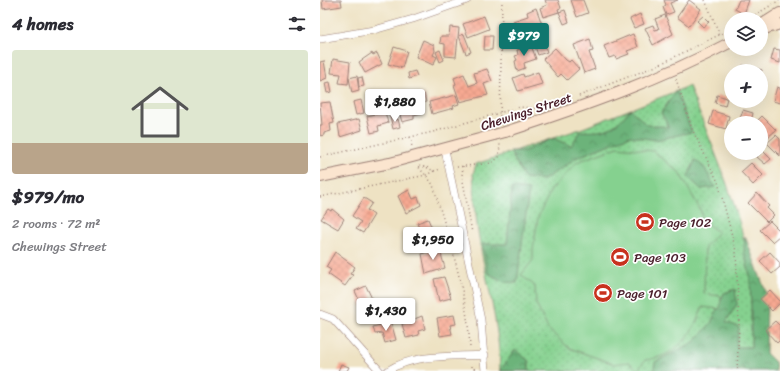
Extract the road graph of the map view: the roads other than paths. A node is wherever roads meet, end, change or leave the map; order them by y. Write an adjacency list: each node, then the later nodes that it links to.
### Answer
1 (466, 0): 6 (street)
2 (780, 13): 3 (street)
3 (768, 21)
4 (780, 24): 5 (street)
5 (768, 28)
6 (320, 39)
7 (724, 46): 8 (street, Chewings Street)
8 (445, 150): 9 (street, Chewings Street); 11 (street)
9 (320, 177)
10 (320, 314): 12 (street)
11 (484, 355): 13 (street); 14 (street)
12 (380, 371)
13 (387, 371)
14 (485, 371)

